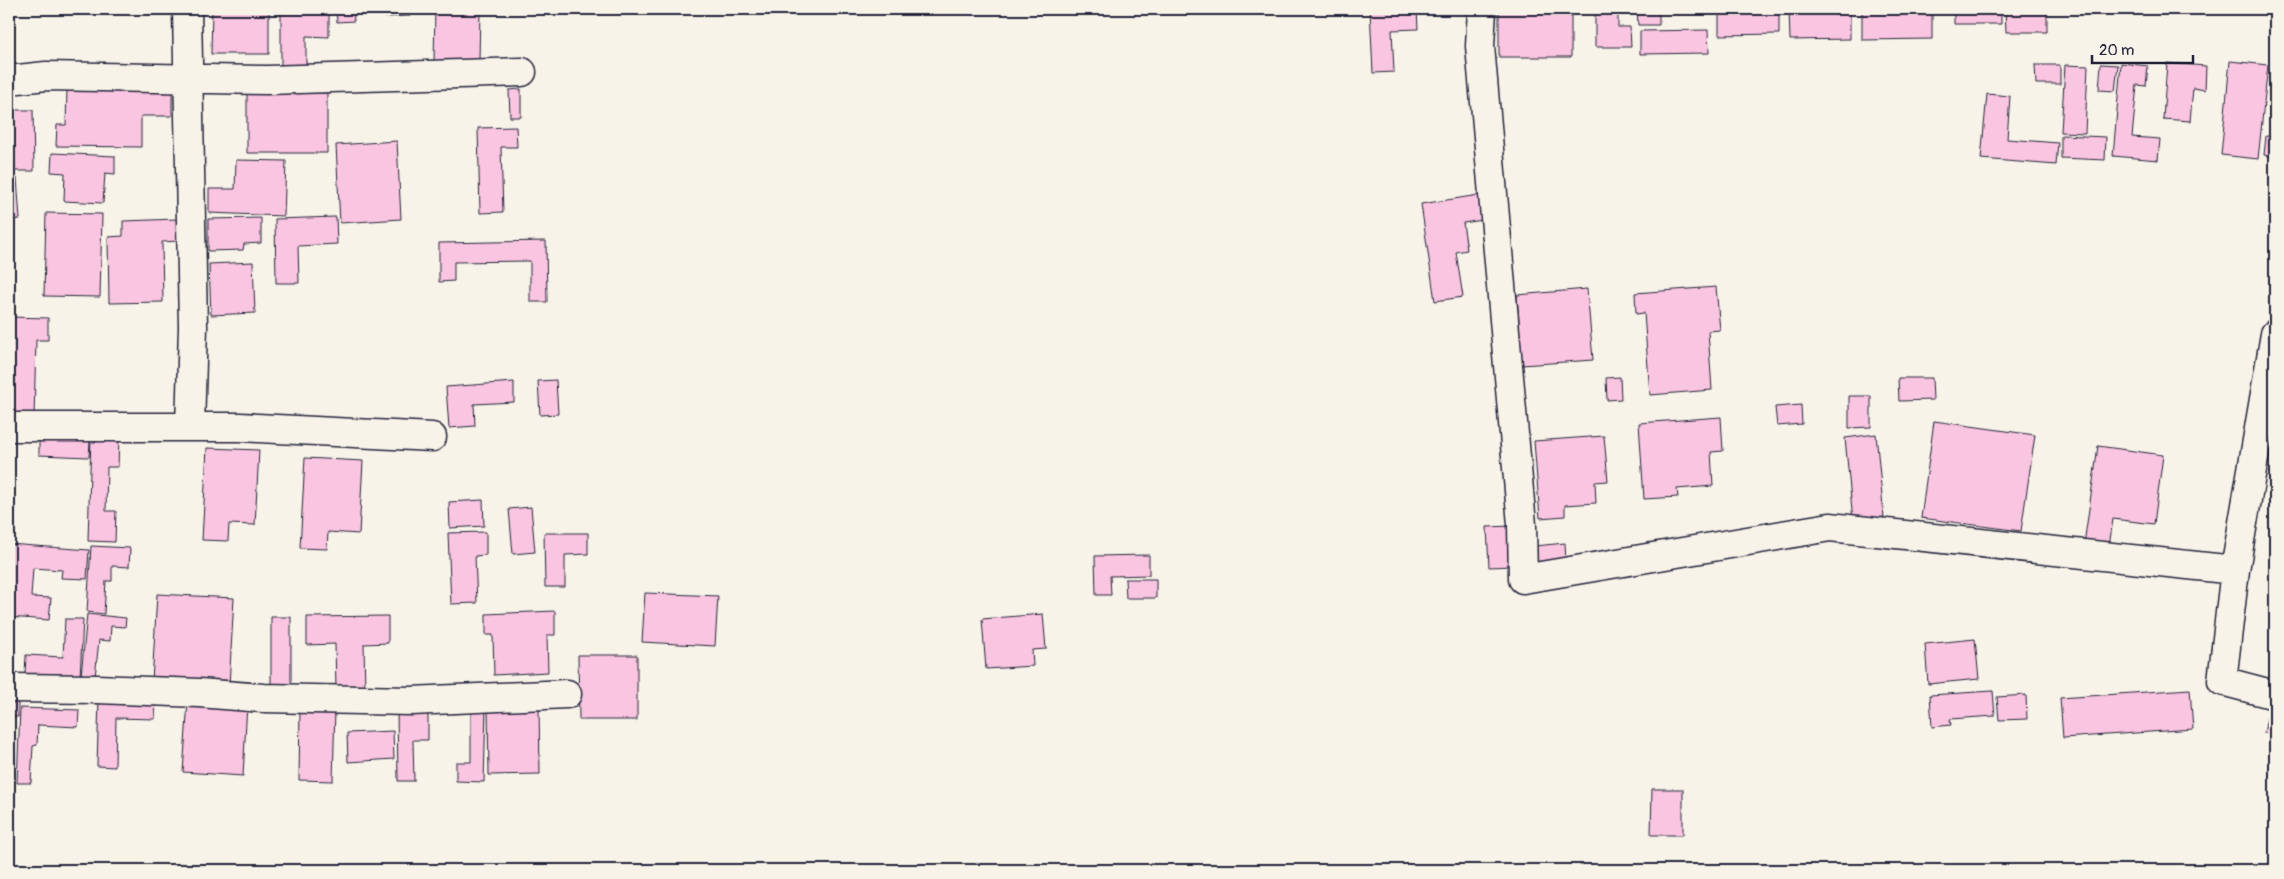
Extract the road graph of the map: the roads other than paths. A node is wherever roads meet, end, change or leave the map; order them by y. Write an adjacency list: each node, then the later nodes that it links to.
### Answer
1 (187, 9): 4 (street)
2 (1482, 9): 10 (street)
3 (522, 72): 4 (street)
4 (188, 79): 5 (street); 7 (street)
5 (9, 80)
6 (2275, 334): 10 (street)
7 (190, 427): 8 (street); 9 (street)
8 (9, 428)
9 (432, 437)
10 (2235, 570): 13 (street)
11 (9, 688): 12 (street)
12 (567, 694)
13 (2275, 695)

